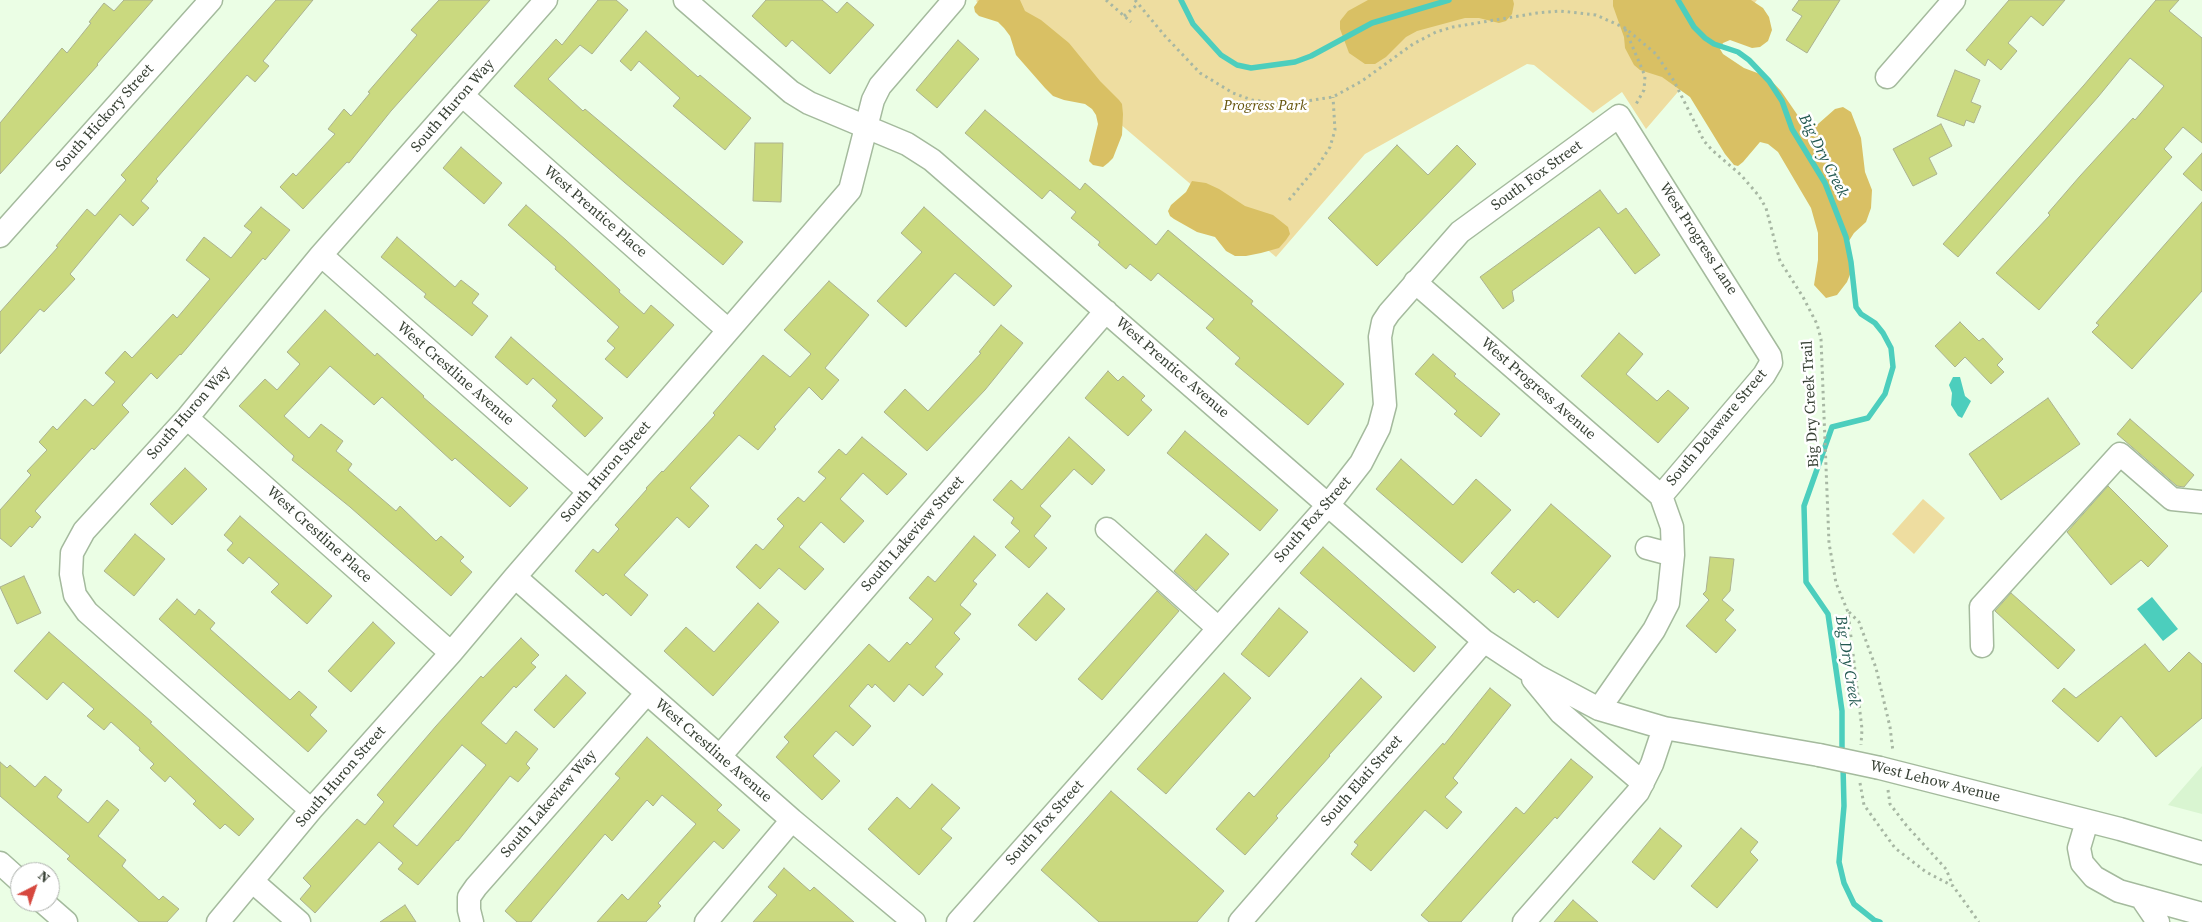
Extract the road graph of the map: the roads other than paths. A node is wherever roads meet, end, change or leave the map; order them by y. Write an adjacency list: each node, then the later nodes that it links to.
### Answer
1 (211, 0): 10 (street, South Hickory Street)
2 (546, 0): 7 (street, South Huron Way)
3 (685, 0): 9 (street, West Prentice Avenue)
4 (954, 0): 9 (street, South Huron Street)
5 (1954, 0): 6 (street)
6 (1887, 77)
7 (462, 95): 11 (street, South Huron Way); 14 (street, West Prentice Place)
8 (1619, 116): 12 (street, South Fox Street); 15 (street, West Progress Lane)
9 (866, 126): 13 (street, West Prentice Avenue); 14 (street, South Huron Street)
10 (0, 236)
11 (321, 255): 16 (street, South Huron Way); 17 (street, West Crestline Avenue)
12 (1416, 282): 18 (street, West Progress Avenue); 20 (street, South Fox Street)
13 (1106, 311): 20 (street, West Prentice Avenue); 33 (street, South Lakeview Street)
14 (728, 330): 17 (street, South Huron Street)
15 (1771, 363): 18 (street, South Delaware Street)
16 (186, 418): 28 (street, West Crestline Place); 35 (street, South Huron Way)
17 (589, 492): 24 (street, South Huron Street)
18 (1661, 496): 23 (street, South Delaware Street)
19 (2202, 502): 27 (street)
20 (1328, 504): 25 (street, South Fox Street); 26 (street, West Prentice Avenue)
21 (1107, 529): 25 (street)
22 (1647, 548): 23 (street)
23 (1673, 555): 31 (street, South Delaware Street)
24 (515, 577): 28 (street, South Huron Street); 30 (street, West Crestline Avenue)
25 (1218, 628): 51 (street, South Fox Street)
26 (1484, 641): 29 (street, West Prentice Avenue); 52 (street, South Elati Street)
27 (1982, 646)
28 (451, 653): 35 (street, South Huron Street)
29 (1523, 667): 31 (street, West Prentice Avenue); 34 (street)
30 (647, 693): 33 (street, West Crestline Avenue); 48 (street, South Lakeview Way)
31 (1599, 709): 32 (street, West Prentice Avenue)
32 (1664, 728): 34 (street); 37 (street, West Lehow Avenue, bridge)
33 (720, 756): 36 (street, West Crestline Avenue)
34 (1643, 783): 53 (street)
35 (311, 810): 41 (street, South Huron Street)
36 (792, 820): 49 (street); 50 (street, West Crestline Avenue)
37 (2086, 821): 38 (street, West Lehow Avenue); 42 (street)
38 (2202, 853)
39 (0, 863): 40 (street)
40 (10, 872)
41 (252, 882): 46 (street, South Huron Street); 47 (street)
42 (2141, 897): 44 (street); 54 (street)
43 (54, 912): 45 (street)
44 (2202, 914)
45 (66, 922)
46 (218, 922)
47 (299, 922)
48 (472, 922)
49 (706, 922)
50 (914, 922)
51 (958, 922)
52 (1240, 922)
53 (1524, 922)
54 (2158, 922)

